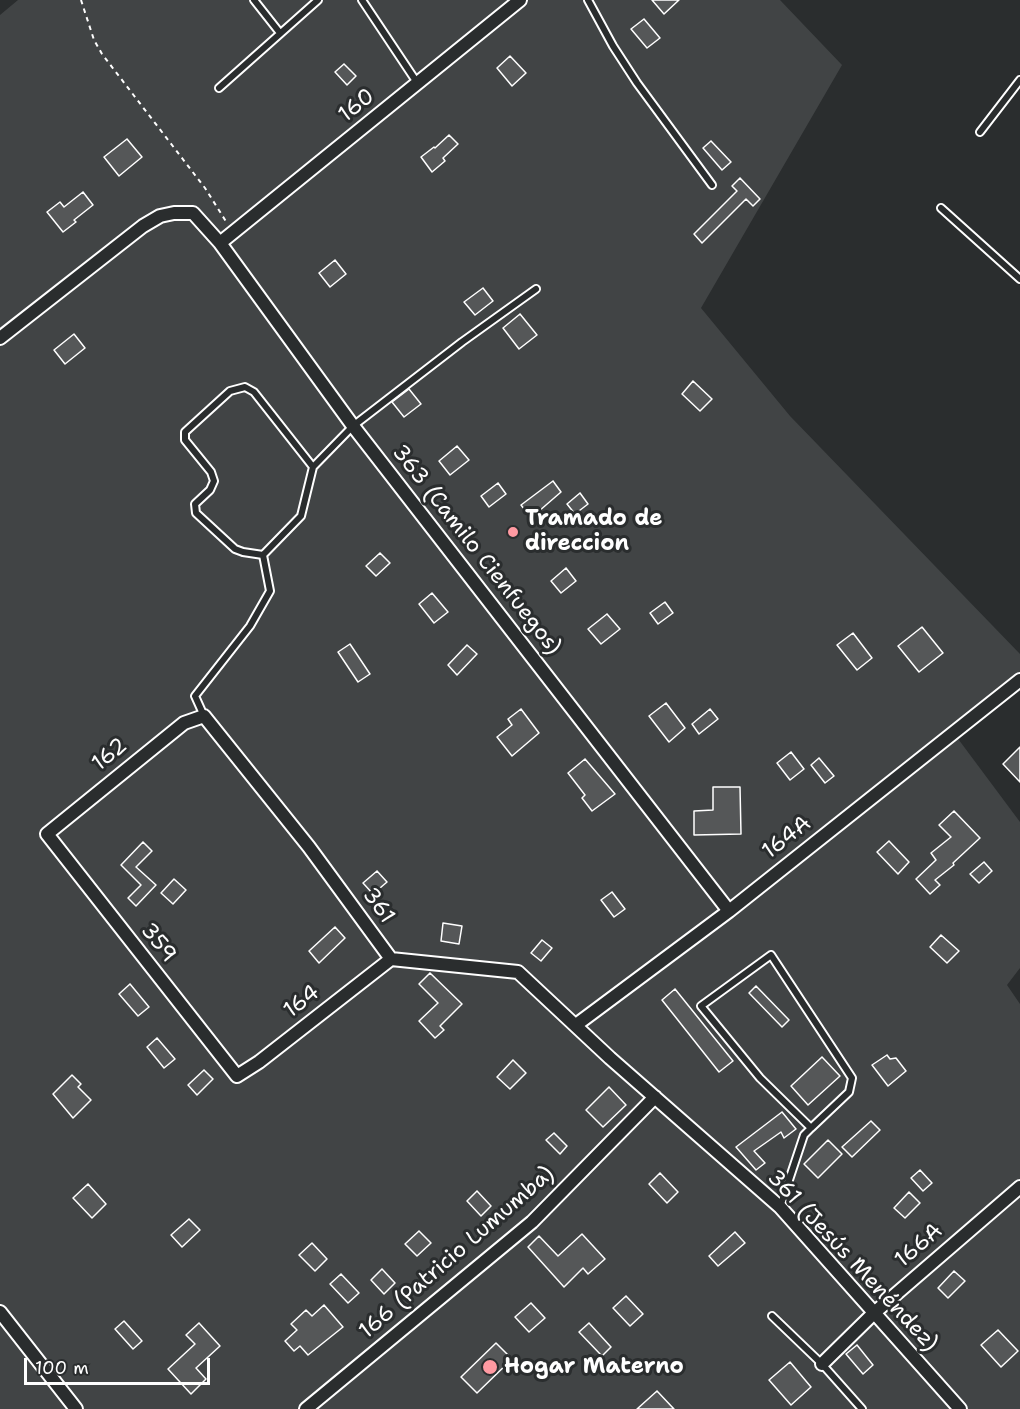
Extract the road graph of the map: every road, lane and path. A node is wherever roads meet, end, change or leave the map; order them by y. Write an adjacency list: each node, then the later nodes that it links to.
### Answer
1 (81, 0): 14 (path)
2 (254, 0): 7 (lane)
3 (318, 0): 7 (lane)
4 (362, 0): 9 (lane)
5 (520, 0): 9 (street, 160)
6 (588, 0): 12 (lane)
7 (280, 33): 10 (lane)
8 (1020, 80): 11 (lane)
9 (418, 84): 14 (street, 160)
10 (219, 88)
11 (980, 132)
12 (712, 185)
13 (941, 208): 16 (lane)
14 (234, 233): 15 (street, 160)
15 (220, 243): 18 (street, 363 (Camilo Cienfuegos)); 19 (street, 363 (Camilo Cienfuegos))
16 (1020, 279)
17 (536, 289): 19 (lane)
18 (0, 338)
19 (353, 426): 20 (lane); 25 (street, 363 (Camilo Cienfuegos))
20 (313, 466): 21 (lane); 21 (lane)
21 (264, 555): 23 (lane)
22 (1020, 680): 25 (street, 164A)
23 (204, 716): 24 (street, 162); 26 (street, 361)
24 (47, 834): 28 (street, 359)
25 (729, 911): 27 (street, 164A)
26 (391, 959): 27 (street, 361); 28 (street, 164)
27 (576, 1025): 29 (street, 361 (Jesús Menéndez))
28 (237, 1076)
29 (655, 1097): 32 (street, 361 (Jesús Menéndez)); 38 (street, 166 (Patricio Lumumba))
30 (812, 1128): 30 (lane); 32 (lane)
31 (1020, 1187): 34 (street, 166A)
32 (780, 1207): 34 (street, 361 (Jesús Menéndez))
33 (0, 1312): 37 (street)
34 (874, 1313): 36 (street, 166A); 40 (street, 361 (Jesús Menéndez))
35 (772, 1316): 36 (lane)
36 (822, 1364): 39 (lane)
37 (76, 1409)
38 (306, 1409)
39 (862, 1409)
40 (960, 1409)

